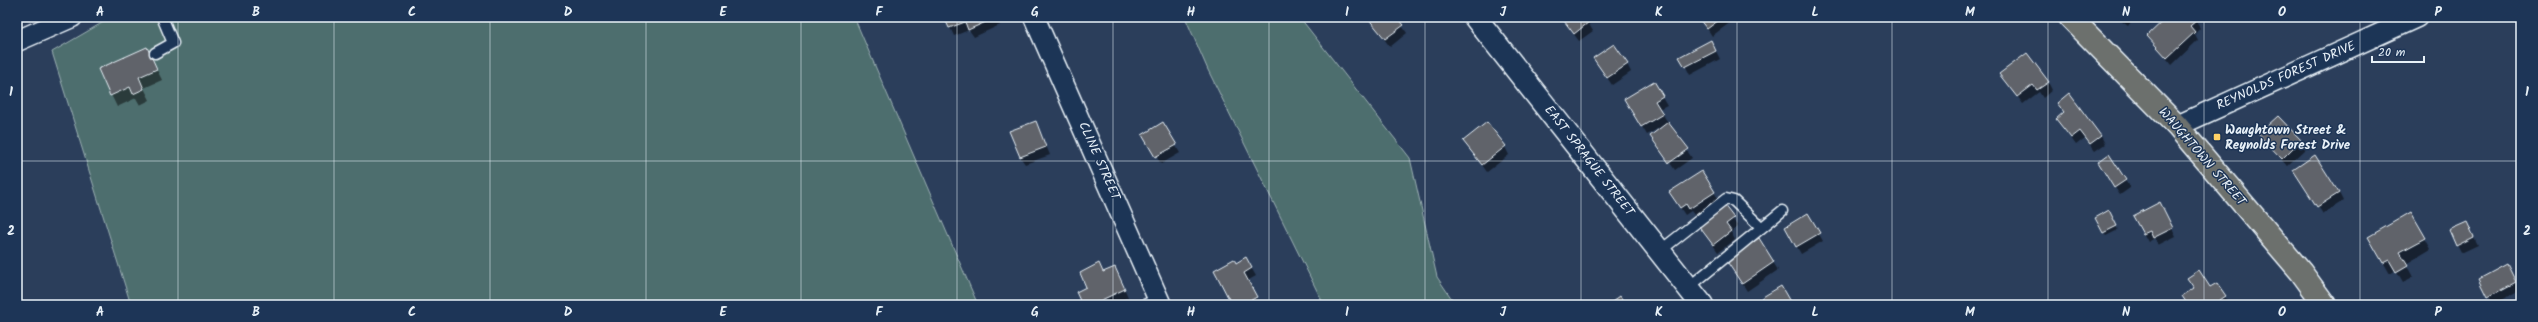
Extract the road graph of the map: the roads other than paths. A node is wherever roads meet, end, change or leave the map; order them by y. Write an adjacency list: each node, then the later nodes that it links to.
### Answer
1 (72, 17): 7 (street)
2 (162, 17): 8 (lane)
3 (1034, 17): 14 (street, CLINE STREET)
4 (1475, 17): 12 (street, EAST SPRAGUE STREET)
5 (2070, 17): 9 (main road, WAUGHTOWN STREET)
6 (2417, 17): 9 (street, REYNOLDS FOREST DRIVE)
7 (17, 41)
8 (155, 53)
9 (2177, 126): 16 (main road, WAUGHTOWN STREET)
10 (1782, 210): 11 (lane)
11 (1761, 227): 12 (lane); 13 (lane)
12 (1660, 251): 13 (street, EAST SPRAGUE STREET)
13 (1689, 288): 15 (street, EAST SPRAGUE STREET)
14 (1155, 303)
15 (1702, 305)
16 (2325, 305)

